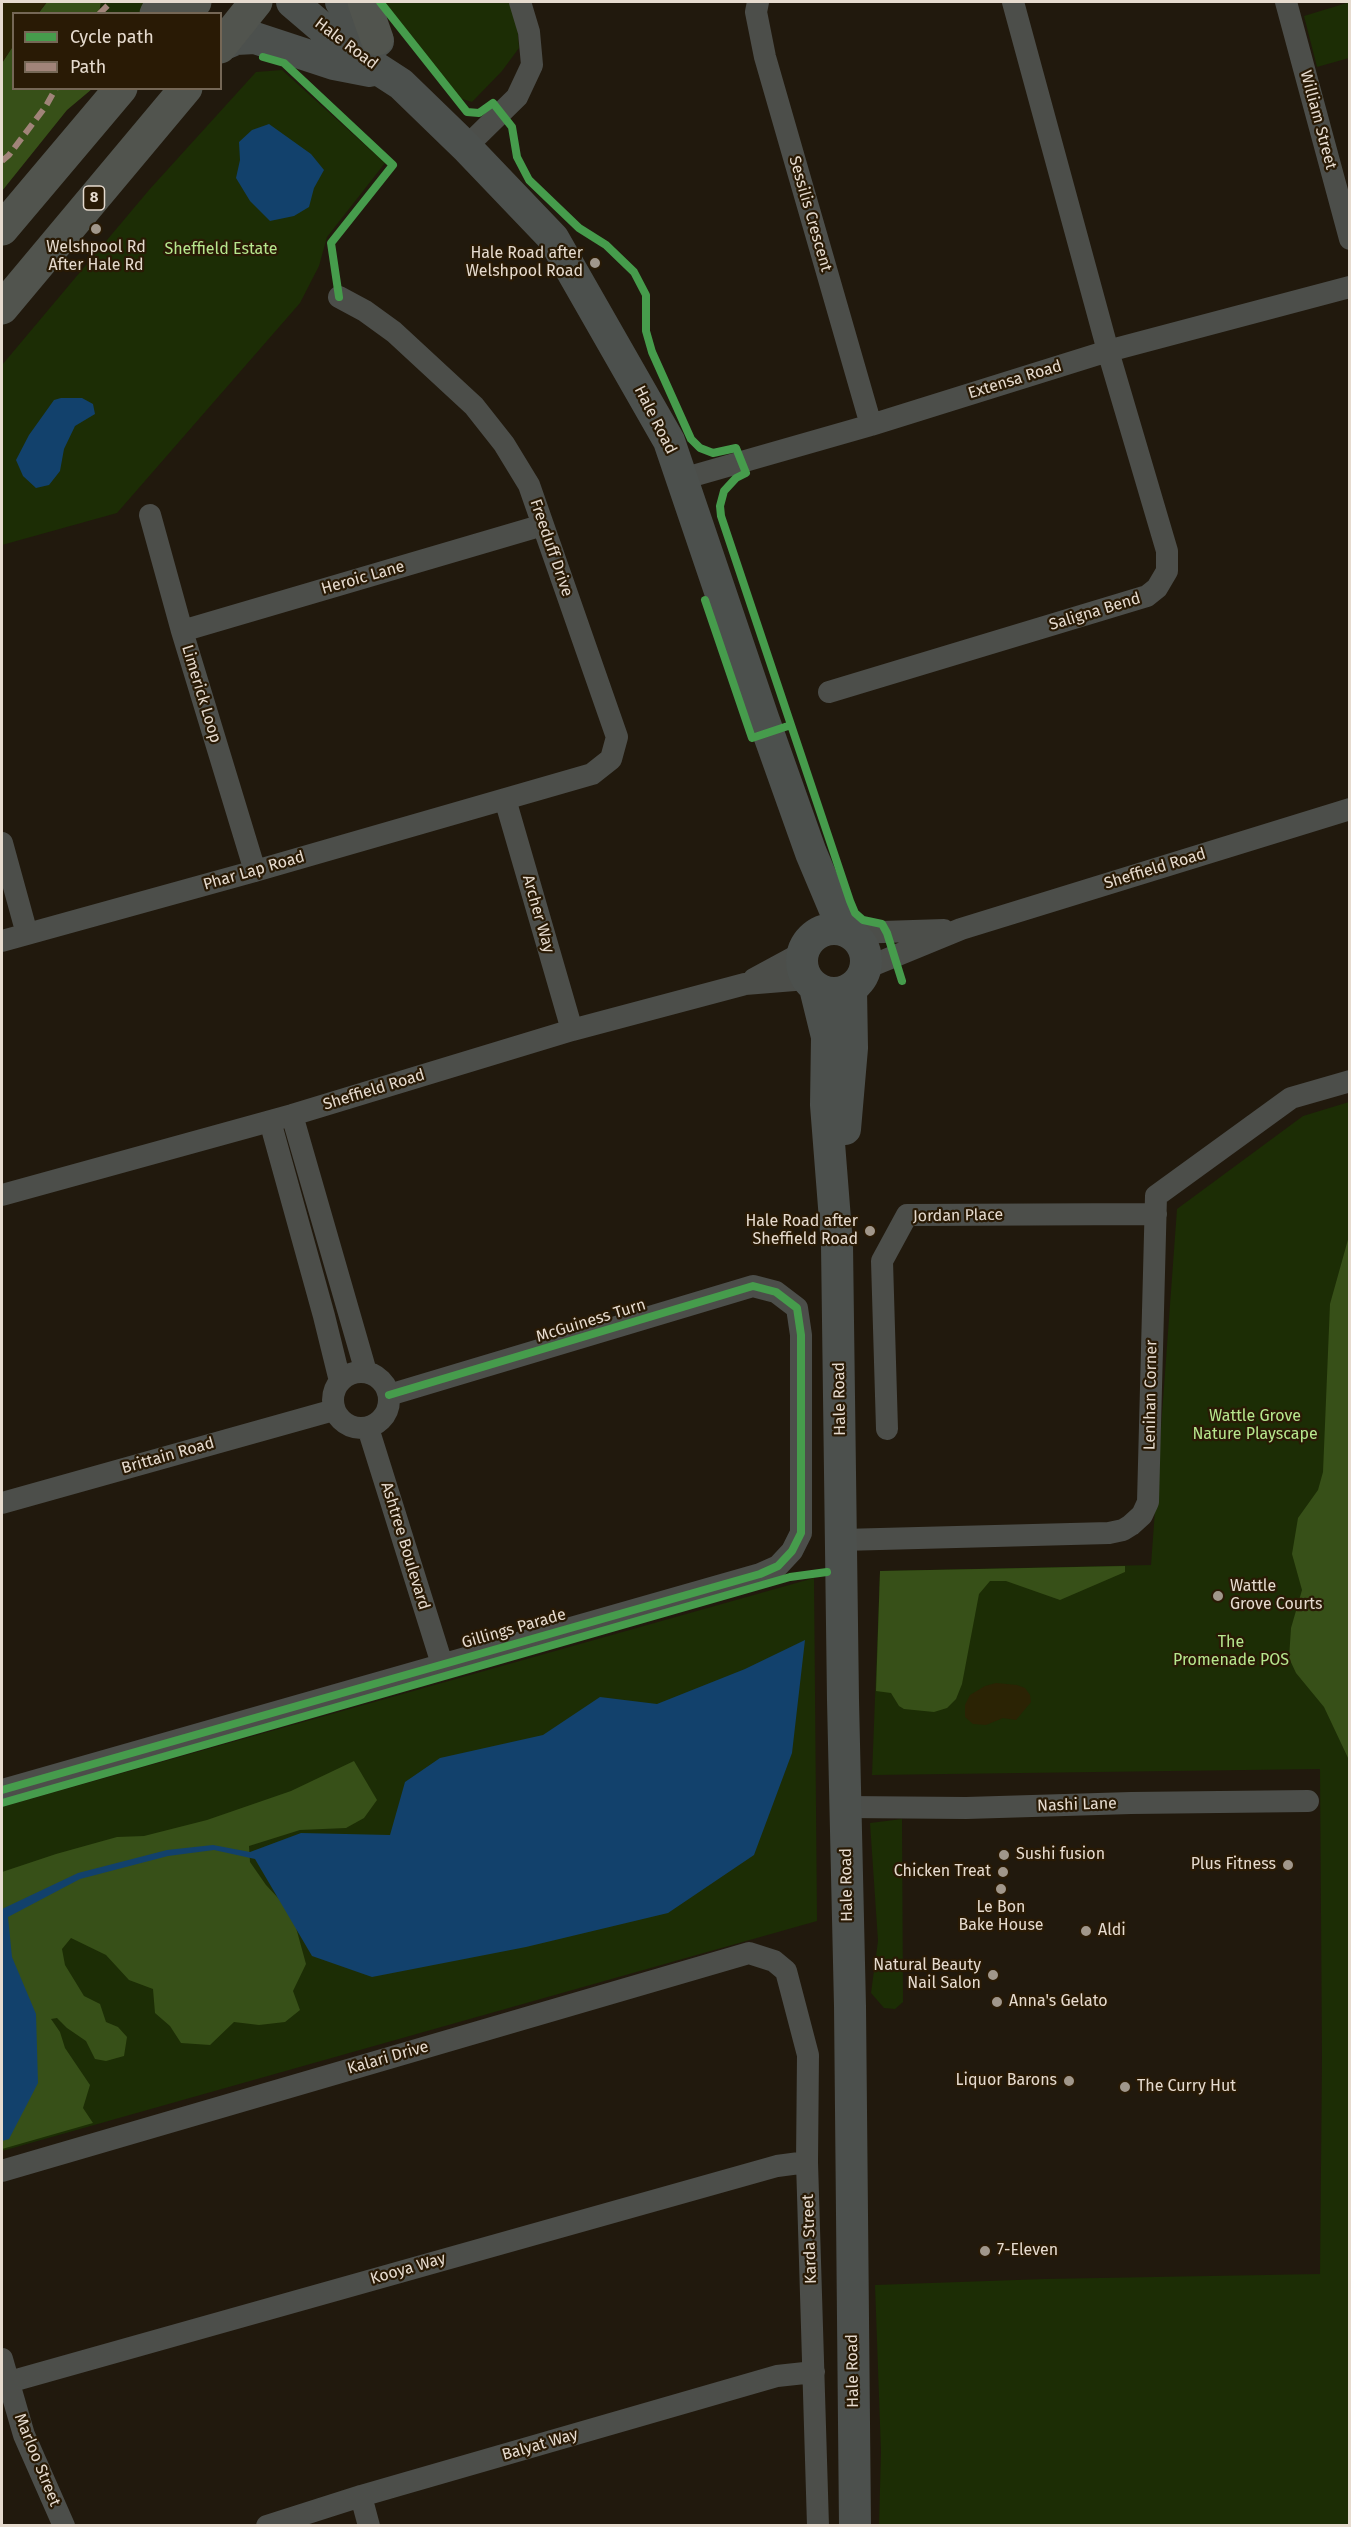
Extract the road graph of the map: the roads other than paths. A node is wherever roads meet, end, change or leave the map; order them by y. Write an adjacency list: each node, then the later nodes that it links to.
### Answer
1 (256, 2): 10 (highway)
2 (292, 2): 12 (main road, Hale Road)
3 (341, 2): 9 (main road, Hale Road)
4 (364, 2): 9 (highway)
5 (520, 2): 16 (street)
6 (758, 2): 24 (street, Sessilis Crescent)
7 (1013, 2): 23 (street)
8 (1286, 2): 19 (street, William Street)
9 (377, 39): 12 (main road, Hale Road)
10 (222, 45)
11 (222, 46): 12 (main road)
12 (393, 79): 16 (main road, Hale Road)
13 (99, 90): 17 (highway)
14 (119, 90): 18 (highway)
15 (184, 90): 22 (highway, 8)
16 (466, 147): 25 (main road, Hale Road)
17 (2, 202)
18 (2, 229)
19 (1350, 239)
20 (1350, 287): 23 (street, Extensa Road)
21 (339, 297): 27 (street, Freeduff Drive)
22 (2, 308)
23 (1108, 351): 24 (street, Extensa Road); 29 (street, Saligna Bend)
24 (871, 425): 25 (street, Extensa Road)
25 (682, 479): 37 (main road, Hale Road)
26 (150, 515): 28 (street, Limerick Loop)
27 (543, 525): 28 (street, Heroic Lane); 30 (street, Freeduff Drive)
28 (182, 631): 33 (street, Limerick Loop)
29 (828, 692)
30 (505, 799): 33 (street, Phar Lap Road); 39 (street, Archer Way)
31 (1350, 808): 34 (street, Sheffield Road)
32 (2, 843): 35 (street)
33 (255, 872): 35 (street, Phar Lap Road)
34 (961, 929): 37 (street, Sheffield Road); 38 (street, Sheffield Road)
35 (27, 934): 36 (street, Phar Lap Road)
36 (2, 941)
37 (822, 953): 38 (main road, Hale Road); 38 (main road); 39 (street, Sheffield Road); 45 (main road, Hale Road)
38 (859, 979): 45 (main road, Hale Road)
39 (572, 1030): 41 (street, Sheffield Road)
40 (1350, 1081): 44 (street, Lenihan Corner)
41 (281, 1118): 42 (street, Sheffield Road); 43 (street)
42 (2, 1195)
43 (306, 1210): 47 (street); 48 (street)
44 (1156, 1214): 54 (street, Jordan Place); 56 (street, Lenihan Corner)
45 (837, 1245): 56 (main road, Hale Road)
46 (796, 1308): 51 (street, McGuiness Turn); 57 (street, Gillings Parade)
47 (347, 1310): 48 (street); 49 (street)
48 (324, 1316): 50 (street)
49 (366, 1372): 50 (street); 51 (street)
50 (340, 1381): 52 (street)
51 (389, 1395): 53 (street)
52 (334, 1410): 53 (street); 55 (street, Brittain Road)
53 (368, 1428): 57 (street, Ashtree Boulevard)
54 (887, 1429)
55 (2, 1503)
56 (842, 1540): 60 (main road, Hale Road)
57 (442, 1664): 58 (street, Gillings Parade)
58 (2, 1790)
59 (1308, 1801): 60 (street, Nashi Lane)
60 (846, 1807): 72 (main road, Hale Road)
61 (774, 1961): 62 (street, Karda Street); 63 (street, Kalari Drive)
62 (807, 2162): 65 (street, Karda Street); 66 (street, Kooya Way)
63 (2, 2171)
64 (2, 2359): 66 (street, Marloo Street)
65 (814, 2372): 67 (street, Balyat Way); 71 (street, Karda Street)
66 (9, 2382): 68 (street, Marloo Street)
67 (361, 2496): 69 (street, Balyat Way); 70 (street)
68 (64, 2526)
69 (267, 2526)
70 (369, 2526)
71 (818, 2526)
72 (855, 2526)

